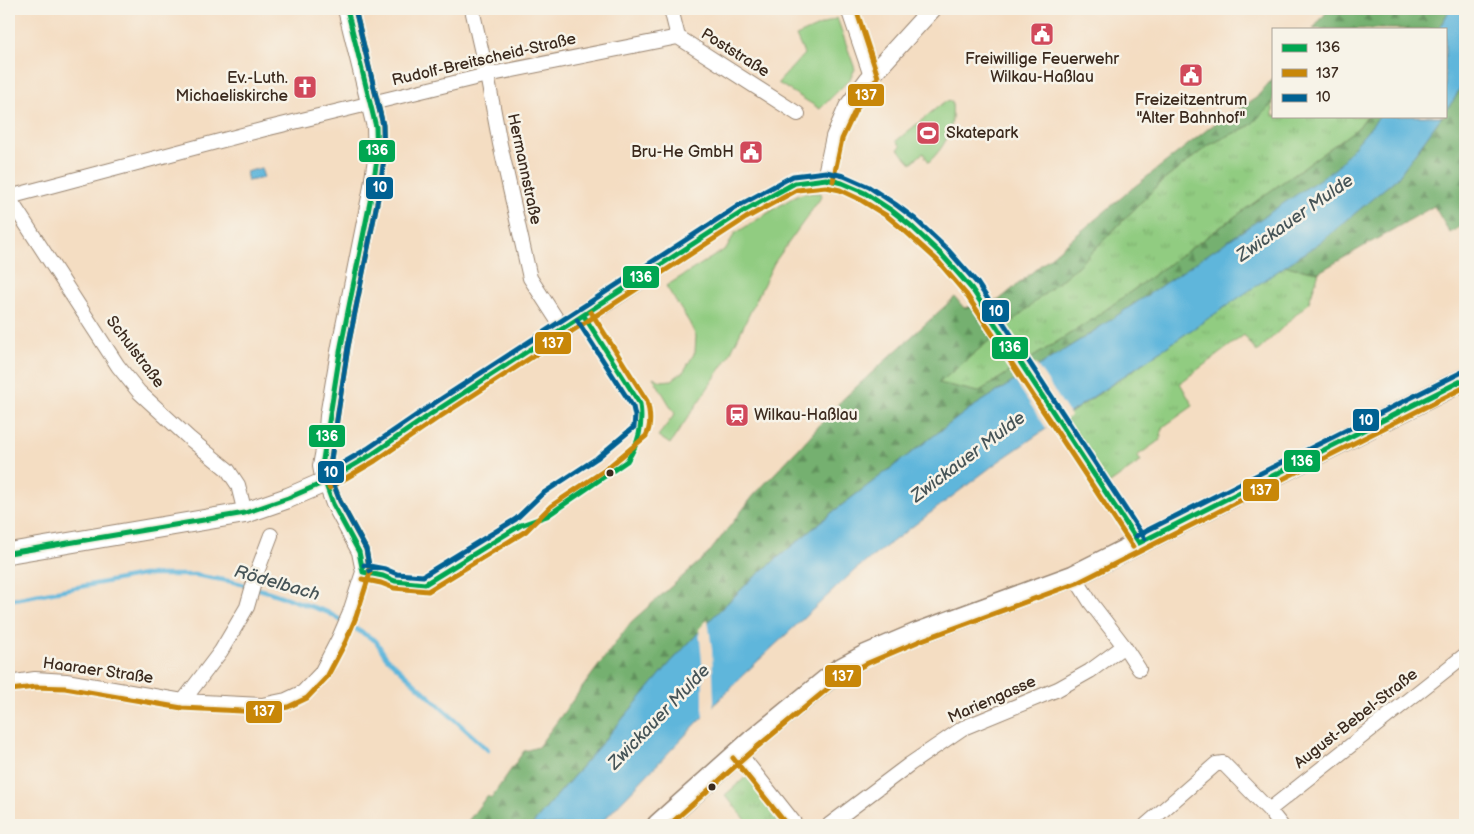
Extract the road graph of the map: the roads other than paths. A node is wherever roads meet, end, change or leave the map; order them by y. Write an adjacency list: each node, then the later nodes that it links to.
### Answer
1 (347, 9): 9 (street)
2 (472, 9): 7 (street, Hermannstraße)
3 (671, 9): 6 (street, Poststraße)
4 (848, 9): 8 (street)
5 (932, 9): 8 (street)
6 (678, 37): 7 (street, Rudolf-Breitscheid-Straße); 10 (street, Poststraße)
7 (487, 75): 9 (street, Rudolf-Breitscheid-Straße); 13 (street, Hermannstraße)
8 (872, 76): 11 (street)
9 (372, 104): 12 (street, Rudolf-Breitscheid-Straße); 15 (street)
10 (798, 114)
11 (826, 179): 13 (main road); 18 (main road)
12 (9, 198): 16 (street, Schulstraße)
13 (563, 329): 15 (main road)
14 (1465, 379): 18 (main road)
15 (325, 482): 16 (main road); 25 (street, Haaraer Straße)
16 (245, 513): 19 (main road)
17 (271, 535): 25 (street)
18 (1139, 543): 20 (main road)
19 (9, 553)
20 (1074, 576): 21 (street); 26 (main road)
21 (1124, 646): 23 (street); 30 (street, Mariengasse)
22 (1465, 655): 27 (street, August-Bebel-Straße)
23 (1139, 669)
24 (9, 682): 25 (street, Haaraer Straße)
25 (183, 701)
26 (739, 753): 28 (main road); 29 (street)
27 (1269, 810): 31 (street); 32 (street)
28 (658, 825)
29 (796, 825)
30 (829, 825)
31 (1146, 825)
32 (1281, 825)

